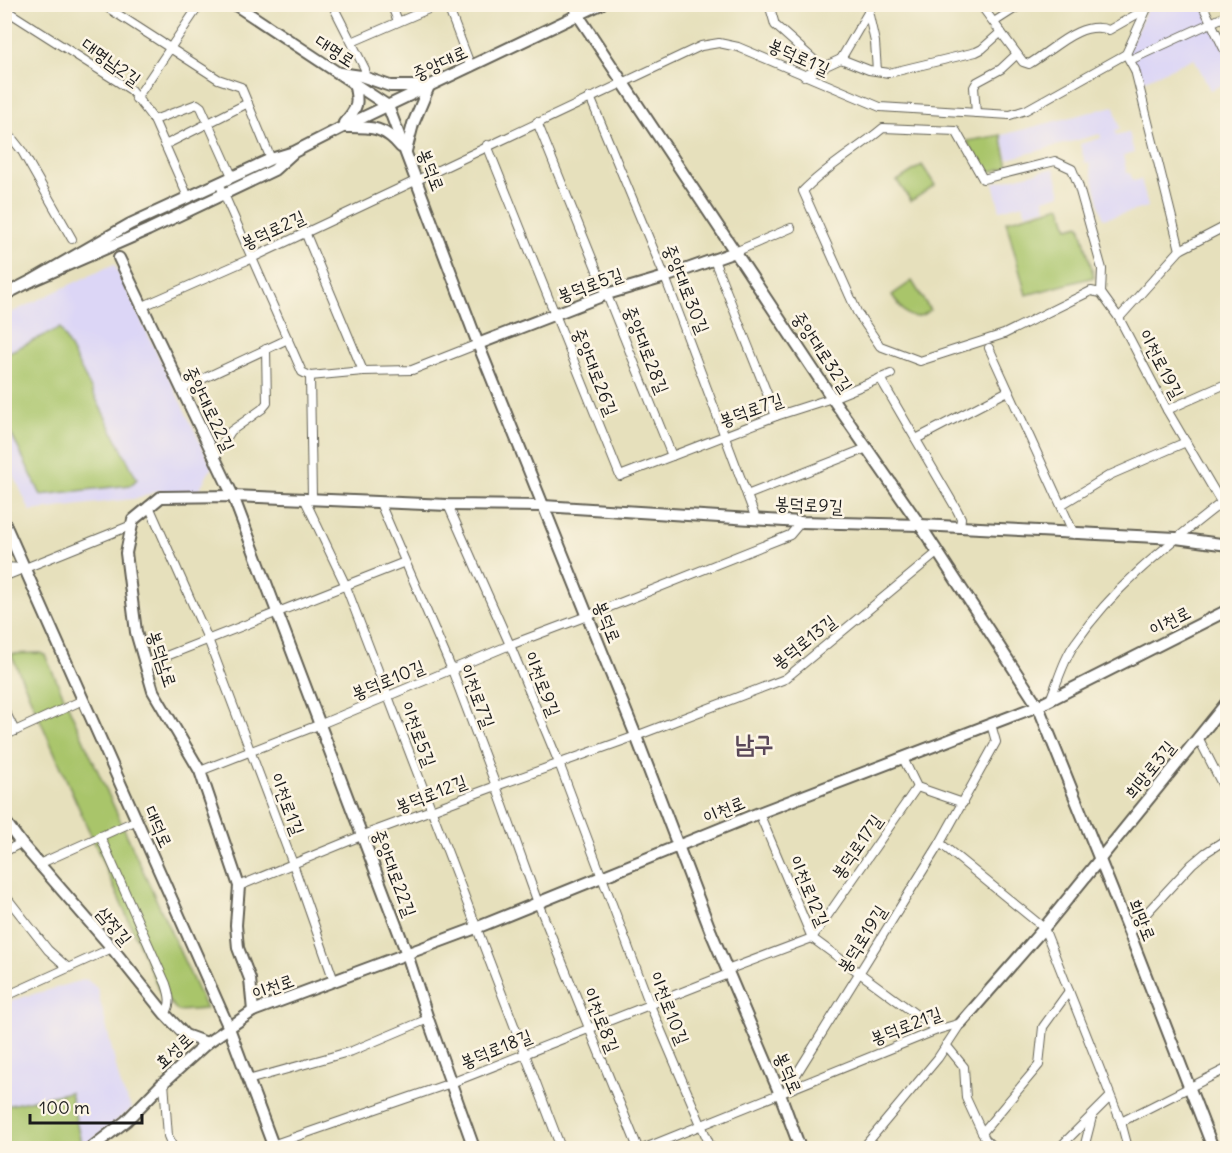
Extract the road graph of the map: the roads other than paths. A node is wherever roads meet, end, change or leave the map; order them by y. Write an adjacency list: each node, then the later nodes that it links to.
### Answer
1 (102, 4): 23 (street)
2 (200, 4): 23 (street)
3 (234, 4): 31 (street, 대명로)
4 (332, 4): 22 (street)
5 (391, 4): 18 (street)
6 (440, 4): 18 (street)
7 (447, 4): 28 (street)
8 (601, 4): 16 (street, 중앙대로)
9 (769, 4): 29 (street)
10 (980, 4): 19 (street)
11 (1022, 4): 19 (street)
12 (1202, 4): 20 (street)
13 (1148, 7): 24 (street); 25 (street)
14 (871, 8): 27 (street); 30 (street)
15 (4, 9): 38 (street, 대명남2길)
16 (576, 10): 28 (street, 중앙대로); 35 (street, 중앙대로32길)
17 (1227, 15): 20 (street, 봉덕로1길)
18 (398, 21): 22 (street)
19 (994, 22): 21 (street)
20 (1210, 23): 25 (street, 봉덕로1길); 26 (street)
21 (1001, 32): 24 (street); 30 (street)
22 (352, 42): 33 (street)
23 (170, 49): 38 (street); 39 (street)
24 (1017, 54): 41 (street)
25 (1128, 57): 41 (street, 봉덕로1길); 61 (street)
26 (1227, 57)
27 (841, 59): 29 (street); 30 (street)
28 (471, 67): 36 (street, 중앙대로)
29 (822, 67): 32 (street)
30 (877, 71)
31 (337, 72): 33 (street); 34 (street, 대명로)
32 (804, 76): 35 (street, 봉덕로1길); 41 (street, 봉덕로1길)
33 (364, 77): 36 (street)
34 (354, 83): 40 (street, 대명로); 45 (street)
35 (623, 83): 37 (street, 봉덕로1길); 62 (street, 중앙대로32길)
36 (429, 86): 40 (street, 중앙대로); 50 (street)
37 (590, 97): 43 (street, 봉덕로1길); 66 (street, 중앙대로30길)
38 (136, 99): 42 (street, 대명남2길)
39 (248, 103): 44 (street); 51 (street)
40 (388, 106): 45 (street, 중앙대로); 50 (street, 봉덕로)
41 (976, 113)
42 (154, 120): 44 (street); 47 (street, 대명남2길)
43 (537, 122): 48 (street, 봉덕로1길); 69 (street, 중앙대로28길)
44 (207, 123): 47 (street); 52 (street)
45 (342, 127): 49 (street, 중앙대로); 50 (street)
46 (4, 128): 60 (street)
47 (165, 145): 56 (street, 대명남2길)
48 (487, 145): 53 (street, 봉덕로1길); 72 (street, 중앙대로26길)
49 (294, 152): 51 (street, 중앙대로); 55 (street, 중앙대로)
50 (406, 152): 53 (street, 봉덕로)
51 (271, 159): 52 (street, 중앙대로)
52 (232, 176): 54 (street, 중앙대로)
53 (417, 179): 59 (street, 봉덕로2길); 75 (street, 봉덕로)
54 (219, 183): 55 (street); 56 (street, 중앙대로)
55 (224, 194): 64 (street); 67 (street, 중앙대로)
56 (188, 197): 67 (street, 중앙대로)
57 (1227, 225): 61 (street, 이천로19길)
58 (790, 228): 62 (street, 봉덕로5길)
59 (305, 232): 64 (street, 봉덕로2길); 78 (street)
60 (72, 239)
61 (1180, 250): 73 (street, 이천로19길)
62 (735, 252): 65 (street, 봉덕로5길); 85 (street, 중앙대로32길)
63 (119, 258): 71 (street, 중앙대로22길)
64 (252, 258): 71 (street, 봉덕로2길); 74 (street)
65 (714, 260): 66 (street, 봉덕로5길); 87 (street)
66 (665, 277): 69 (street, 봉덕로5길); 88 (street, 중앙대로30길)
67 (31, 281): 70 (street, 중앙대로)
68 (1101, 293): 68 (street); 73 (street)
69 (607, 294): 72 (street, 봉덕로5길); 92 (street, 중앙대로28길)
70 (4, 295)
71 (141, 307): 83 (street, 중앙대로22길)
72 (556, 314): 75 (street, 봉덕로5길); 94 (street, 중앙대로26길)
73 (1119, 318): 86 (street, 이천로19길)
74 (288, 339): 77 (street); 80 (street)
75 (478, 344): 78 (street); 102 (street, 봉덕로)
76 (989, 348): 84 (street)
77 (266, 349): 83 (street); 93 (street)
78 (363, 371): 80 (street)
79 (891, 374): 81 (street, 봉덕로7길)
80 (310, 376): 97 (street)
81 (880, 378): 85 (street, 봉덕로7길); 89 (street)
82 (1227, 383): 86 (street)
83 (181, 389): 93 (street, 중앙대로22길)
84 (1008, 391): 89 (street); 101 (street)
85 (832, 398): 87 (street, 봉덕로7길); 91 (street, 중앙대로32길)
86 (1167, 410): 90 (street, 이천로19길)
87 (776, 416): 88 (street, 봉덕로7길)
88 (726, 435): 92 (street, 봉덕로7길); 96 (street, 중앙대로30길)
89 (916, 439): 110 (street)
90 (1186, 442): 99 (street, 이천로19길); 101 (street)
91 (867, 448): 96 (street); 109 (street, 중앙대로32길)
92 (672, 456): 94 (street, 봉덕로7길)
93 (214, 458): 95 (street, 중앙대로22길)
94 (620, 476)
95 (233, 495): 97 (street); 103 (street); 121 (street, 중앙대로22길)
96 (747, 495): 105 (street, 중앙대로30길)
97 (308, 498): 98 (street); 119 (street, 이천로5길)
98 (380, 503): 100 (street); 115 (street, 이천로7길)
99 (1221, 503): 104 (street, 이천로19길); 112 (street)
100 (448, 505): 102 (street); 124 (street, 이천로9길)
101 (1061, 505): 111 (street)
102 (543, 506): 105 (street, 봉덕로9길); 122 (street, 봉덕로)
103 (149, 507): 108 (street); 123 (street, 이천로1길)
104 (1227, 514)
105 (756, 519): 107 (street, 봉덕로9길)
106 (4, 522): 117 (street, 대덕로)
107 (801, 522): 109 (street, 봉덕로9길); 122 (street, 봉덕로10길)
108 (132, 525): 117 (street); 125 (street, 봉덕남로)
109 (920, 525): 110 (street, 봉덕로9길); 114 (street, 중앙대로32길)
110 (960, 528): 111 (street, 봉덕로9길)
111 (1074, 534): 112 (street, 봉덕로9길)
112 (1176, 538): 113 (street, 봉덕로9길); 129 (street)
113 (1226, 543)
114 (938, 552): 131 (street, 중앙대로32길); 137 (street, 봉덕로13길)
115 (405, 562): 119 (street); 126 (street, 이천로7길)
116 (4, 567): 117 (street)
117 (25, 568): 118 (street); 128 (street, 대덕로)
118 (8, 575)
119 (345, 584): 121 (street); 127 (street, 이천로5길)
120 (1227, 610): 129 (street, 이천로)
121 (277, 612): 123 (street); 133 (street, 중앙대로22길)
122 (587, 616): 124 (street, 봉덕로10길); 137 (street, 봉덕로)
123 (207, 639): 125 (street); 139 (street, 이천로1길)
124 (510, 645): 126 (street, 봉덕로10길); 141 (street, 이천로9길)
125 (146, 664): 142 (street, 봉덕남로)
126 (452, 670): 127 (street, 봉덕로10길); 143 (street, 이천로7길)
127 (387, 695): 133 (street, 봉덕로10길); 147 (street, 이천로5길)
128 (83, 700): 135 (street); 150 (street, 대덕로)
129 (1049, 701): 131 (street, 이천로)
130 (1227, 701): 138 (street, 희망로3길)
131 (1038, 706): 134 (street, 이천로); 158 (street, 희망로)
132 (4, 709): 135 (street)
133 (321, 724): 139 (street, 봉덕로10길); 153 (street, 중앙대로22길)
134 (991, 724): 140 (street, 이천로); 146 (street, 봉덕로19길)
135 (15, 731): 136 (street)
136 (4, 736)
137 (636, 736): 141 (street, 봉덕로12길); 156 (street, 봉덕로)
138 (1198, 737): 145 (street); 158 (street, 희망로3길)
139 (250, 750): 142 (street, 봉덕로10길); 160 (street, 이천로1길)
140 (903, 758): 144 (street); 148 (street, 이천로)
141 (559, 763): 143 (street, 봉덕로12길); 161 (street, 이천로9길)
142 (200, 771): 162 (street, 봉덕남로)
143 (496, 786): 147 (street, 봉덕로12길); 164 (street, 이천로7길)
144 (917, 787): 146 (street); 168 (street, 봉덕로17길)
145 (1227, 796)
146 (963, 803): 155 (street, 봉덕로19길)
147 (431, 811): 153 (street, 봉덕로12길); 165 (street, 이천로5길)
148 (759, 813): 156 (street, 이천로); 168 (street, 이천로12길)
149 (4, 820): 154 (street, 삼정길)
150 (137, 820): 152 (street); 182 (street, 대덕로)
151 (1227, 835): 167 (street)
152 (100, 836): 159 (street); 179 (street)
153 (362, 836): 160 (street, 봉덕로12길); 170 (street, 중앙대로22길)
154 (21, 843): 157 (street); 159 (street, 삼정길)
155 (940, 843): 166 (street); 173 (street, 봉덕로19길)
156 (678, 847): 161 (street, 이천로); 172 (street, 봉덕로)
157 (4, 852)
158 (1099, 861): 166 (street, 봉덕로21길); 167 (street, 희망로)
159 (39, 864): 169 (street, 삼정길)
160 (294, 864): 162 (street, 봉덕로12길); 174 (street, 이천로1길)
161 (602, 877): 164 (street, 이천로); 177 (street, 이천로10길)
162 (239, 886): 178 (street, 봉덕남로)
163 (4, 894): 171 (street)
164 (538, 903): 165 (street, 이천로); 183 (street, 이천로8길)
165 (476, 928): 170 (street, 이천로); 187 (street, 이천로5길)
166 (1044, 928): 175 (street); 181 (street, 봉덕로21길)
167 (1130, 932): 192 (street, 희망로)
168 (812, 938): 172 (street); 173 (street, 이천로12길)
169 (112, 948): 171 (street); 179 (street, 삼정길)
170 (407, 954): 174 (street, 이천로); 180 (street, 중앙대로22길)
171 (68, 968): 176 (street)
172 (727, 972): 177 (street, 봉덕로18길); 193 (street, 봉덕로)
173 (858, 973): 184 (street, 이천로12길); 193 (street, 봉덕로19길)
174 (334, 981): 178 (street, 이천로)
175 (1069, 991): 194 (street); 198 (street)
176 (4, 997)
177 (650, 1005): 183 (street, 봉덕로18길); 197 (street, 이천로10길)
178 (252, 1008): 182 (street, 효성로)
179 (165, 1014): 185 (street, 삼정길)
180 (428, 1019): 189 (street); 191 (street, 중앙대로22길)
181 (961, 1023): 184 (street, 봉덕로21길); 186 (street)
182 (229, 1028): 185 (street, 효성로); 189 (street, 대덕로)
183 (588, 1029): 187 (street, 봉덕로18길); 204 (street, 이천로8길)
184 (937, 1030): 193 (street, 봉덕로21길)
185 (207, 1042): 190 (street, 효성로)
186 (946, 1045): 198 (street); 208 (street)
187 (524, 1054): 191 (street, 봉덕로18길); 203 (street, 이천로5길)
188 (1227, 1068): 192 (street)
189 (248, 1080): 199 (street, 대덕로)
190 (164, 1082): 200 (street, 효성로); 201 (street)
191 (451, 1083): 199 (street, 봉덕로18길); 202 (street, 중앙대로22길)
192 (1190, 1088): 196 (street); 213 (street, 희망로)
193 (783, 1093): 197 (street, 봉덕로21길); 207 (street, 봉덕로)
194 (1110, 1097): 195 (street); 196 (street)
195 (1092, 1115): 210 (street); 211 (street)
196 (1121, 1122): 212 (street)
197 (702, 1126): 205 (street, 봉덕로21길); 206 (street, 이천로10길)
198 (982, 1132): 209 (street)
199 (273, 1147)
200 (91, 1149)
201 (173, 1149)
202 (474, 1149)
203 (561, 1149)
204 (638, 1149)
205 (645, 1149)
206 (711, 1149)
207 (800, 1149)
208 (863, 1149)
209 (994, 1149)
210 (1059, 1149)
211 (1084, 1149)
212 (1128, 1149)
213 (1214, 1149)

